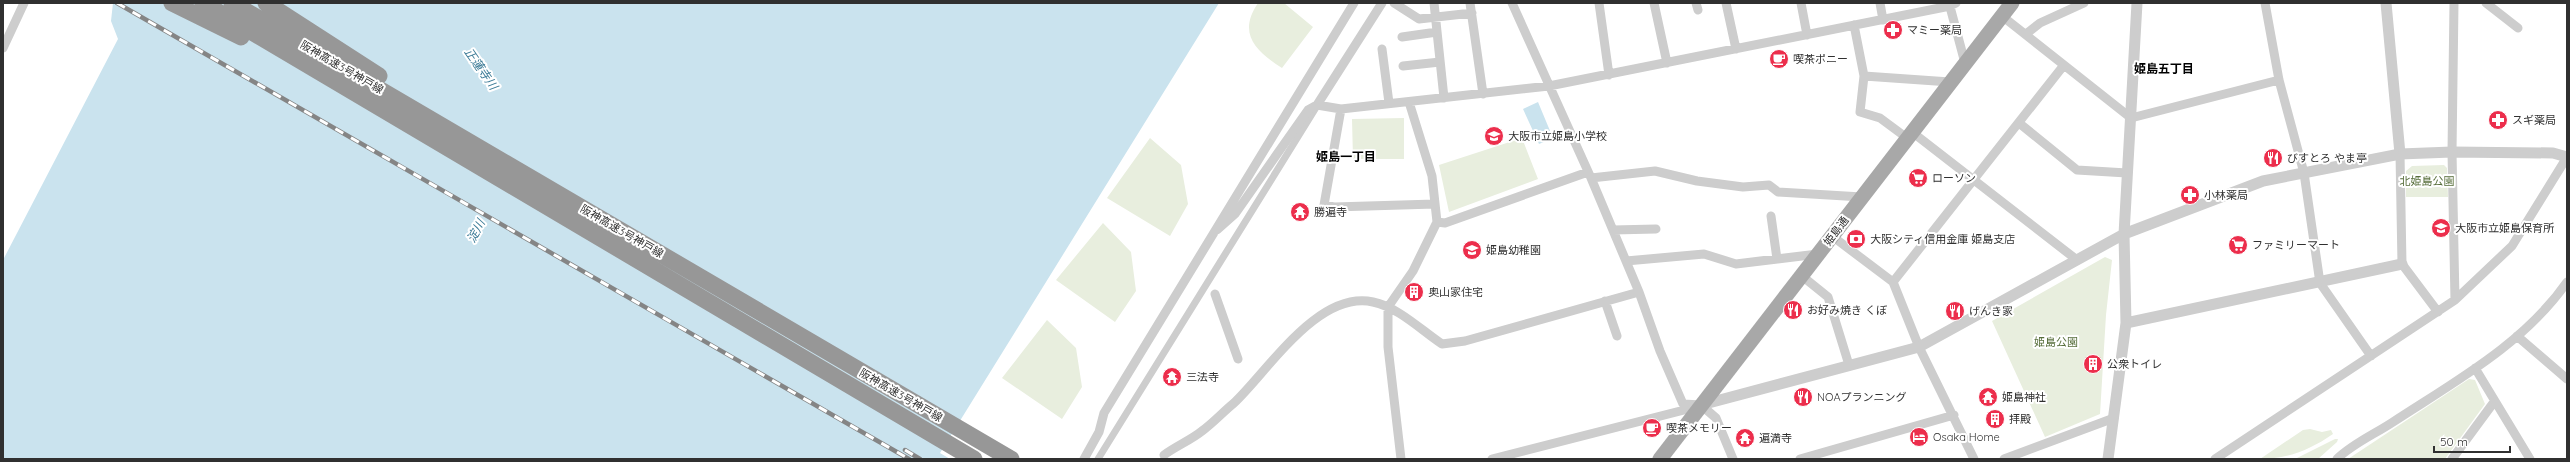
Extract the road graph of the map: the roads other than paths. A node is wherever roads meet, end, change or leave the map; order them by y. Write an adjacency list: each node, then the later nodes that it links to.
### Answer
1 (24, 3): 35 (street)
2 (172, 3): 43 (highway)
3 (203, 3): 43 (highway, 阪神高速3号神戸線)
4 (232, 3): 58 (highway, 阪神高速3号神戸線)
5 (266, 3): 58 (highway)
6 (1354, 3): 73 (street)
7 (1382, 3): 53 (street)
8 (1394, 3): 27 (street)
9 (1434, 3): 27 (street)
10 (1470, 3): 25 (street)
11 (1512, 3): 48 (street)
12 (1599, 3): 44 (street)
13 (1654, 3): 39 (street)
14 (1726, 3): 36 (street)
15 (1801, 3): 33 (street)
16 (1880, 3): 28 (street)
17 (2012, 3): 26 (main road, 姫島通)
18 (2084, 3): 32 (street)
19 (2137, 3): 55 (street)
20 (2265, 3): 46 (street)
21 (2386, 3): 60 (street)
22 (2454, 3): 59 (street)
23 (2486, 3): 30 (street)
24 (1951, 4): 28 (street); 40 (street)
25 (1472, 13): 27 (street); 49 (street)
26 (2002, 16): 32 (street); 40 (main road, 姫島通)
27 (1436, 17): 31 (street)
28 (1883, 20): 29 (street)
29 (1854, 25): 33 (street); 45 (street)
30 (2518, 28)
31 (1437, 32): 34 (street); 38 (street)
32 (2026, 34): 41 (street)
33 (1807, 35): 36 (street)
34 (1402, 37)
35 (3, 48)
36 (1736, 49): 39 (street)
37 (1382, 50): 52 (street)
38 (1440, 62): 42 (street); 50 (street)
39 (1667, 63): 44 (street)
40 (1965, 63): 47 (main road, 姫島通)
41 (2064, 65): 55 (street); 56 (street)
42 (1403, 66)
43 (312, 68): 104 (highway, 阪神高速3号神戸線)
44 (1609, 75): 48 (street)
45 (1864, 76): 47 (street); 57 (street)
46 (2279, 80): 55 (street); 63 (street)
47 (1950, 82): 57 (main road, 姫島通)
48 (1549, 86): 49 (street); 64 (street)
49 (1482, 94): 50 (street)
50 (1444, 98): 51 (street)
51 (1409, 102): 52 (street); 67 (street)
52 (1389, 103): 54 (street)
53 (1317, 105): 54 (street); 73 (street); 107 (street)
54 (1341, 108): 67 (street)
55 (2131, 118): 62 (street)
56 (2019, 123): 62 (street); 65 (street)
57 (1910, 135): 65 (street); 66 (main road, 姫島通)
58 (464, 138): 105 (highway, 阪神高速3号神戸線)
59 (2452, 152): 60 (street); 61 (street); 86 (street)
60 (2400, 154): 63 (street); 79 (street)
61 (2567, 157): 86 (street)
62 (2127, 173): 72 (street)
63 (2304, 173): 72 (street); 83 (street)
64 (1590, 175): 66 (street); 69 (street); 71 (street)
65 (1975, 181): 77 (street); 81 (street)
66 (1862, 196): 74 (main road, 姫島通)
67 (1435, 204): 69 (street)
68 (1771, 216): 76 (street)
69 (1437, 222): 88 (street)
70 (1656, 229): 71 (street)
71 (1613, 230): 78 (street)
72 (2124, 234): 77 (street); 90 (street)
73 (1209, 236): 106 (street)
74 (1832, 236): 75 (main road, 姫島通); 81 (street)
75 (1818, 254): 76 (street); 80 (main road, 姫島通)
76 (1777, 259): 78 (street)
77 (2077, 260): 93 (street)
78 (1626, 261): 84 (street)
79 (2402, 264): 83 (street); 89 (street)
80 (1802, 276): 96 (street); 100 (main road, 姫島通)
81 (1894, 282): 93 (street)
82 (2567, 282): 92 (street)
83 (2320, 283): 90 (street); 94 (street)
84 (1639, 292): 87 (street); 100 (street)
85 (1215, 294): 95 (street)
86 (2455, 300): 89 (street)
87 (1605, 301): 88 (street); 91 (street)
88 (1388, 307): 103 (street); 108 (street)
89 (2438, 312): 94 (street)
90 (2126, 323): 102 (street)
91 (1617, 336)
92 (2517, 336): 97 (street); 98 (street)
93 (1918, 347): 96 (street); 101 (street)
94 (2371, 356): 116 (street)
95 (1238, 358)
96 (1849, 365): 100 (street)
97 (2475, 368): 99 (street); 117 (street)
98 (2567, 379)
99 (2494, 402): 118 (street); 119 (street)
100 (1701, 405): 109 (street); 110 (main road, 姫島通); 111 (street)
101 (1954, 415): 112 (street); 113 (street)
102 (2114, 418): 114 (street); 115 (street)
103 (1164, 455)
104 (974, 459)
105 (1011, 459)
106 (1084, 459)
107 (1098, 459)
108 (1401, 459)
109 (1492, 459)
110 (1660, 459)
111 (1733, 459)
112 (1800, 459)
113 (1974, 459)
114 (2004, 459)
115 (2108, 459)
116 (2215, 459)
117 (2337, 459)
118 (2452, 459)
119 (2530, 459)

